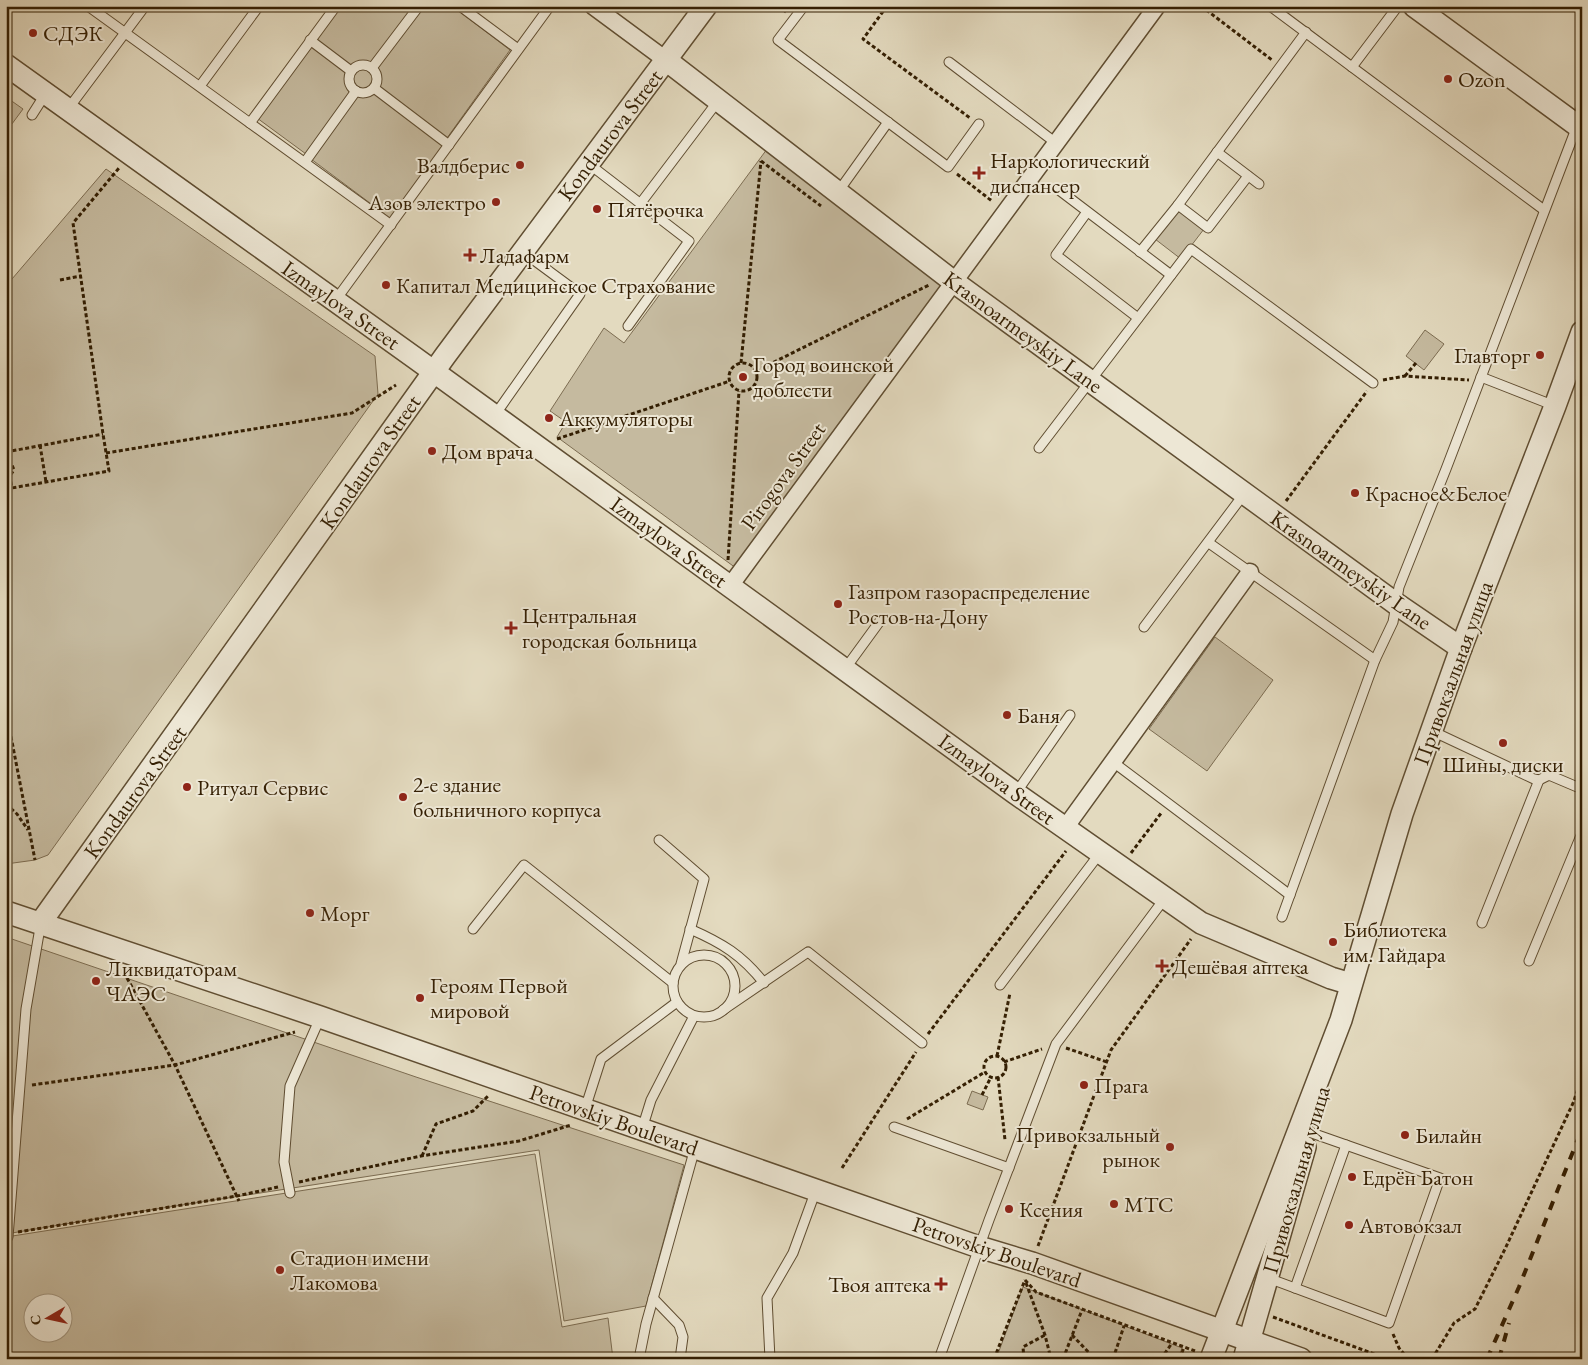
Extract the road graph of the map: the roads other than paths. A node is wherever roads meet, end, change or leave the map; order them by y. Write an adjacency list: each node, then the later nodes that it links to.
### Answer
1 (88, 6): 15 (lane)
2 (145, 6): 15 (lane)
3 (259, 6): 25 (lane)
4 (336, 6): 17 (lane)
5 (419, 6): 23 (lane)
6 (460, 6): 18 (lane)
7 (550, 6): 18 (lane)
8 (593, 6): 19 (street, Krasnoarmeyskiy Lane)
9 (706, 6): 19 (street, Kondaurova Street)
10 (804, 6): 33 (lane)
11 (1270, 6): 16 (lane)
12 (1398, 6): 22 (lane)
13 (1414, 6): 36 (street)
14 (1150, 9): 37 (street, Pirogova Street)
15 (125, 32): 25 (lane); 31 (lane)
16 (1306, 32): 22 (lane); 39 (lane)
17 (310, 40): 24 (lane); 34 (lane)
18 (518, 49): 38 (lane)
19 (666, 60): 29 (street, Krasnoarmeyskiy Lane); 41 (street, Kondaurova Street)
20 (950, 62): 37 (lane)
21 (6, 65): 28 (street, Izmaylova Street)
22 (1352, 67): 48 (lane)
23 (372, 68): 24 (lane); 26 (lane)
24 (351, 70): 27 (lane)
25 (200, 86): 34 (lane)
26 (374, 88): 27 (lane); 38 (lane)
27 (356, 91): 40 (lane)
28 (46, 94): 31 (street, Izmaylova Street); 32 (lane)
29 (719, 101): 45 (street, Krasnoarmeyskiy Lane); 46 (lane)
30 (1582, 105): 36 (lane)
31 (68, 109): 55 (street, Izmaylova Street)
32 (32, 115)
33 (888, 122): 35 (lane); 45 (lane)
34 (250, 123): 40 (lane)
35 (979, 124)
36 (1579, 127): 48 (lane)
37 (1056, 143): 54 (street, Pirogova Street)
38 (449, 145): 50 (lane)
39 (1217, 152): 42 (lane); 47 (lane)
40 (305, 162): 50 (lane)
41 (588, 164): 46 (lane); 51 (street, Kondaurova Street)
42 (1248, 176): 43 (lane); 47 (lane)
43 (1259, 184)
44 (1059, 190): 49 (lane)
45 (838, 192): 54 (street, Krasnoarmeyskiy Lane)
46 (640, 204): 57 (lane)
47 (1178, 205): 52 (lane)
48 (1544, 210): 60 (lane)
49 (1088, 212): 52 (lane); 56 (lane)
50 (391, 225): 55 (lane)
51 (523, 252): 59 (street, Kondaurova Street); 64 (lane)
52 (1140, 252): 53 (lane)
53 (1171, 275): 56 (lane); 62 (lane)
54 (954, 282): 61 (street, Krasnoarmeyskiy Lane); 69 (street, Pirogova Street)
55 (336, 301): 59 (street, Izmaylova Street)
56 (1138, 318): 61 (lane)
57 (628, 326)
58 (1582, 332): 63 (street, Привокзальная улица)
59 (434, 372): 64 (street, Izmaylova Street); 90 (street, Kondaurova Street)
60 (1480, 379): 63 (lane); 70 (lane)
61 (1089, 381): 65 (lane); 66 (street, Krasnoarmeyskiy Lane)
62 (1373, 383)
63 (1555, 406): 73 (street, Привокзальная улица)
64 (495, 416): 69 (street, Izmaylova Street)
65 (1038, 448)
66 (1244, 494): 67 (lane); 70 (street, Krasnoarmeyskiy Lane)
67 (1209, 543): 68 (lane); 72 (lane)
68 (1250, 572): 74 (lane); 78 (street)
69 (730, 586): 75 (street, Izmaylova Street)
70 (1395, 603): 73 (street, Krasnoarmeyskiy Lane); 74 (lane)
71 (880, 621): 75 (lane)
72 (1144, 626)
73 (1460, 648): 77 (street, Привокзальная улица)
74 (1375, 660): 86 (lane)
75 (844, 669): 81 (street, Izmaylova Street)
76 (1070, 715): 81 (lane)
77 (1431, 730): 79 (lane); 98 (street, Привокзальная улица)
78 (1114, 762): 82 (street); 86 (lane)
79 (1539, 780): 80 (lane); 91 (lane)
80 (1582, 789)
81 (1016, 793): 82 (street, Izmaylova Street)
82 (1066, 828): 85 (street, Izmaylova Street)
83 (1582, 833): 94 (lane)
84 (658, 840): 93 (lane)
85 (1100, 853): 87 (street, Izmaylova Street); 99 (lane)
86 (1290, 895): 89 (lane)
87 (1165, 898): 98 (street, Izmaylova Street); 112 (lane)
88 (6, 912): 90 (street, Petrovskiy Boulevard)
89 (1282, 917)
90 (41, 922): 103 (street, Petrovskiy Boulevard); 115 (lane)
91 (1482, 923)
92 (473, 929): 97 (lane)
93 (690, 929): 95 (lane); 96 (lane)
94 (1529, 961)
95 (681, 964): 97 (lane); 101 (lane)
96 (764, 982): 101 (lane); 105 (lane)
97 (672, 983): 100 (lane)
98 (1351, 984): 104 (street, Привокзальная улица)
99 (1000, 985)
100 (677, 1002): 102 (lane); 106 (lane)
101 (723, 1010): 102 (lane)
102 (694, 1016): 108 (lane)
103 (320, 1017): 106 (street, Petrovskiy Boulevard); 114 (lane)
104 (1341, 1020): 109 (street, Привокзальная улица); 120 (street, Привокзальная улица)
105 (922, 1043)
106 (585, 1110): 108 (street, Petrovskiy Boulevard)
107 (894, 1127): 112 (lane)
108 (642, 1130): 111 (street, Petrovskiy Boulevard)
109 (1309, 1132): 110 (lane); 117 (street, Привокзальная улица)
110 (1346, 1145): 118 (lane); 118 (lane)
111 (695, 1148): 113 (street, Petrovskiy Boulevard); 119 (lane)
112 (1009, 1168): 116 (lane)
113 (816, 1190): 116 (street, Petrovskiy Boulevard); 125 (lane)
114 (290, 1193)
115 (8, 1237)
116 (979, 1246): 120 (street, Petrovskiy Boulevard); 126 (lane)
117 (1268, 1278): 118 (lane); 121 (street, Привокзальная улица)
118 (1295, 1288)
119 (653, 1298): 123 (lane); 124 (lane)
120 (1222, 1330): 121 (street, Petrovskiy Boulevard); 122 (street, Привокзальная улица)
121 (1247, 1349): 127 (street, Petrovskiy Boulevard)
122 (1212, 1358)
123 (639, 1359)
124 (680, 1359)
125 (770, 1359)
126 (939, 1359)
127 (1302, 1359)

